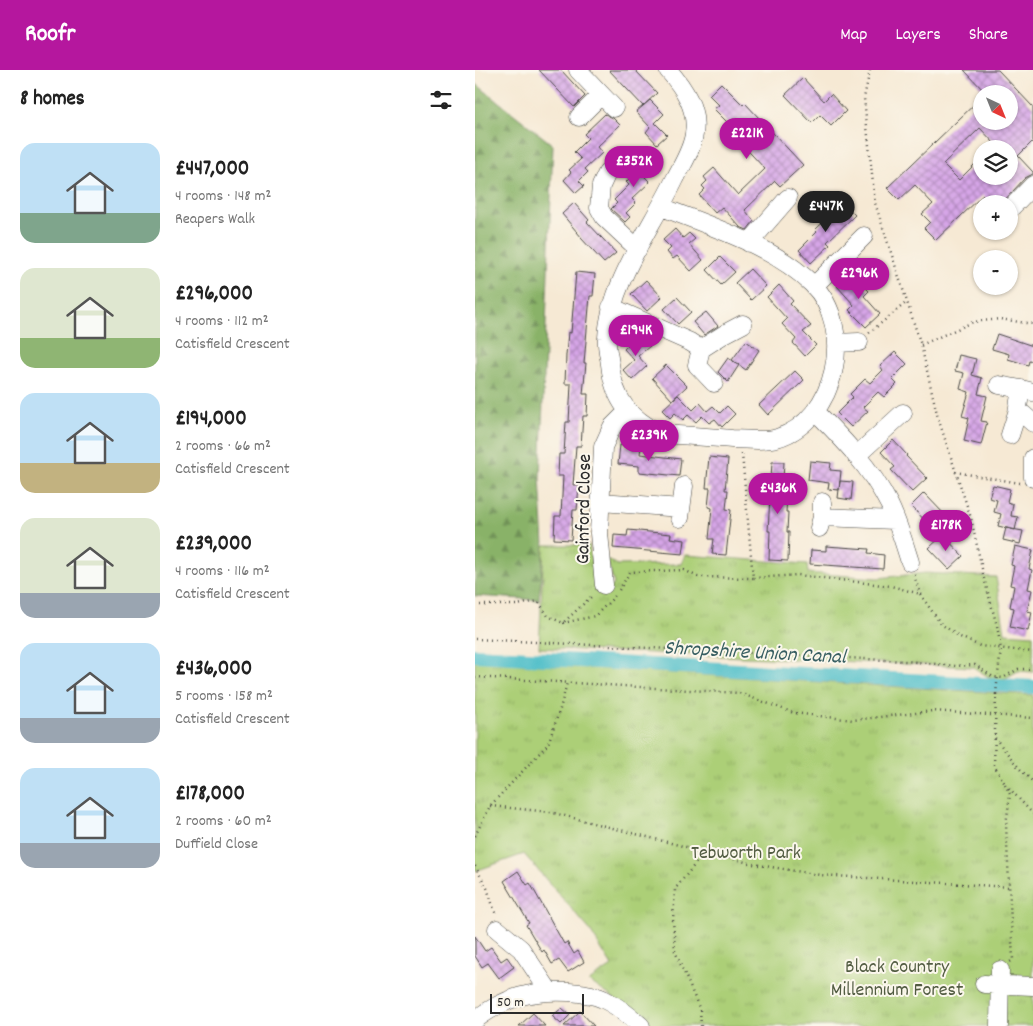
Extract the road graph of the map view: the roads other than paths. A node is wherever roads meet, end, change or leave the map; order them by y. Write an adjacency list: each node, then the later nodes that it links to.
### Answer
1 (578, 70): 3 (street)
2 (668, 70): 10 (street)
3 (601, 95): 4 (street); 5 (street)
4 (614, 108)
5 (579, 117)
6 (617, 169): 13 (street)
7 (1033, 185): 9 (street)
8 (788, 198): 12 (street)
9 (1018, 201)
10 (662, 207): 12 (street); 13 (street)
11 (864, 236): 14 (street)
12 (749, 243): 14 (street)
13 (638, 249): 15 (street)
14 (814, 286): 18 (street)
15 (611, 307): 19 (street); 24 (street)
16 (743, 324): 19 (street)
17 (859, 342): 18 (street)
18 (836, 343): 23 (street)
19 (701, 349): 20 (street)
20 (714, 383)
21 (999, 385): 22 (street)
22 (1027, 390): 26 (street)
23 (815, 411): 24 (street); 29 (street)
24 (628, 412): 33 (street, Gainford Close)
25 (903, 413): 29 (street)
26 (1017, 413): 27 (street); 28 (street)
27 (1033, 423)
28 (1010, 435)
29 (856, 456): 35 (street)
30 (1033, 458): 31 (street)
31 (1030, 481)
32 (684, 486): 33 (street)
33 (601, 502): 37 (street, Gainford Close)
34 (821, 516): 35 (street)
35 (895, 520): 36 (street)
36 (909, 562)
37 (604, 585)
38 (497, 929): 40 (street)
39 (1033, 986): 43 (street)
40 (549, 991): 41 (street); 42 (street)
41 (475, 1020)
42 (641, 1026)
43 (999, 1026)

